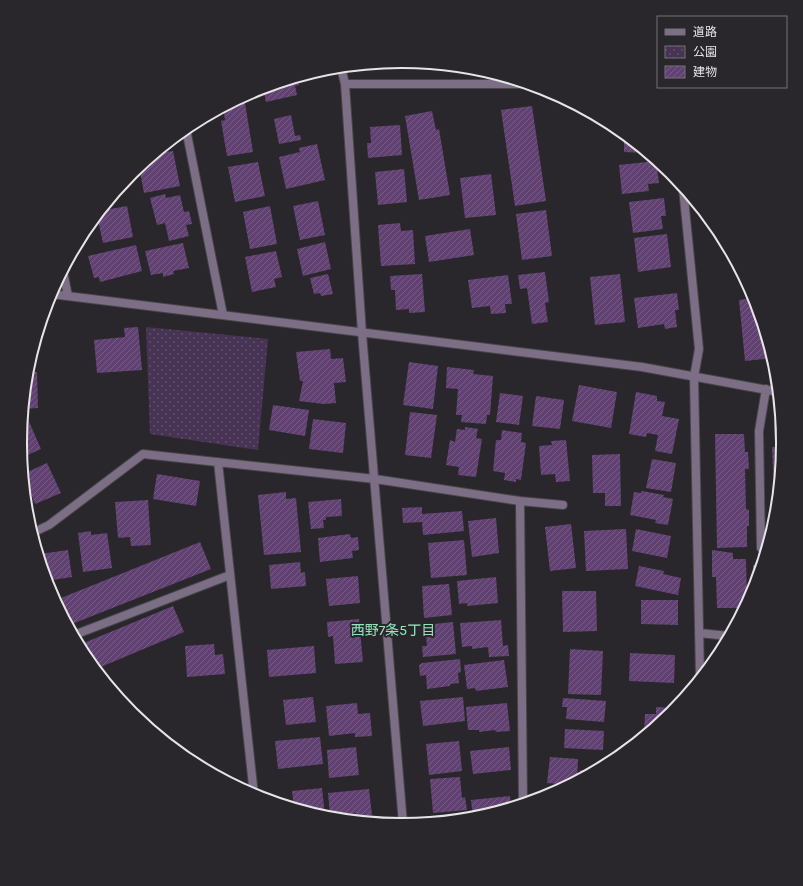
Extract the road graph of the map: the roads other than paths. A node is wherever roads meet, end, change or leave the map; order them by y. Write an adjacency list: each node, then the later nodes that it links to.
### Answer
1 (343, 74): 2 (street)
2 (345, 84): 3 (street); 10 (street)
3 (508, 84)
4 (187, 136): 9 (street)
5 (684, 197): 11 (street)
6 (65, 280): 8 (street)
7 (58, 295): 8 (street)
8 (68, 296): 9 (street)
9 (223, 315): 10 (street)
10 (362, 333): 11 (street); 15 (street)
11 (694, 377): 12 (street); 22 (street)
12 (766, 390): 13 (street); 19 (street)
13 (773, 391)
14 (218, 462): 15 (street); 18 (street); 20 (street)
15 (375, 479): 16 (street); 27 (street)
16 (520, 501): 17 (street); 26 (street)
17 (563, 505)
18 (38, 530)
19 (761, 547)
20 (230, 575): 21 (street); 25 (street)
21 (79, 633)
22 (699, 633): 23 (street); 24 (street)
23 (723, 635)
24 (700, 670)
25 (253, 787)
26 (523, 798)
27 (403, 818)

